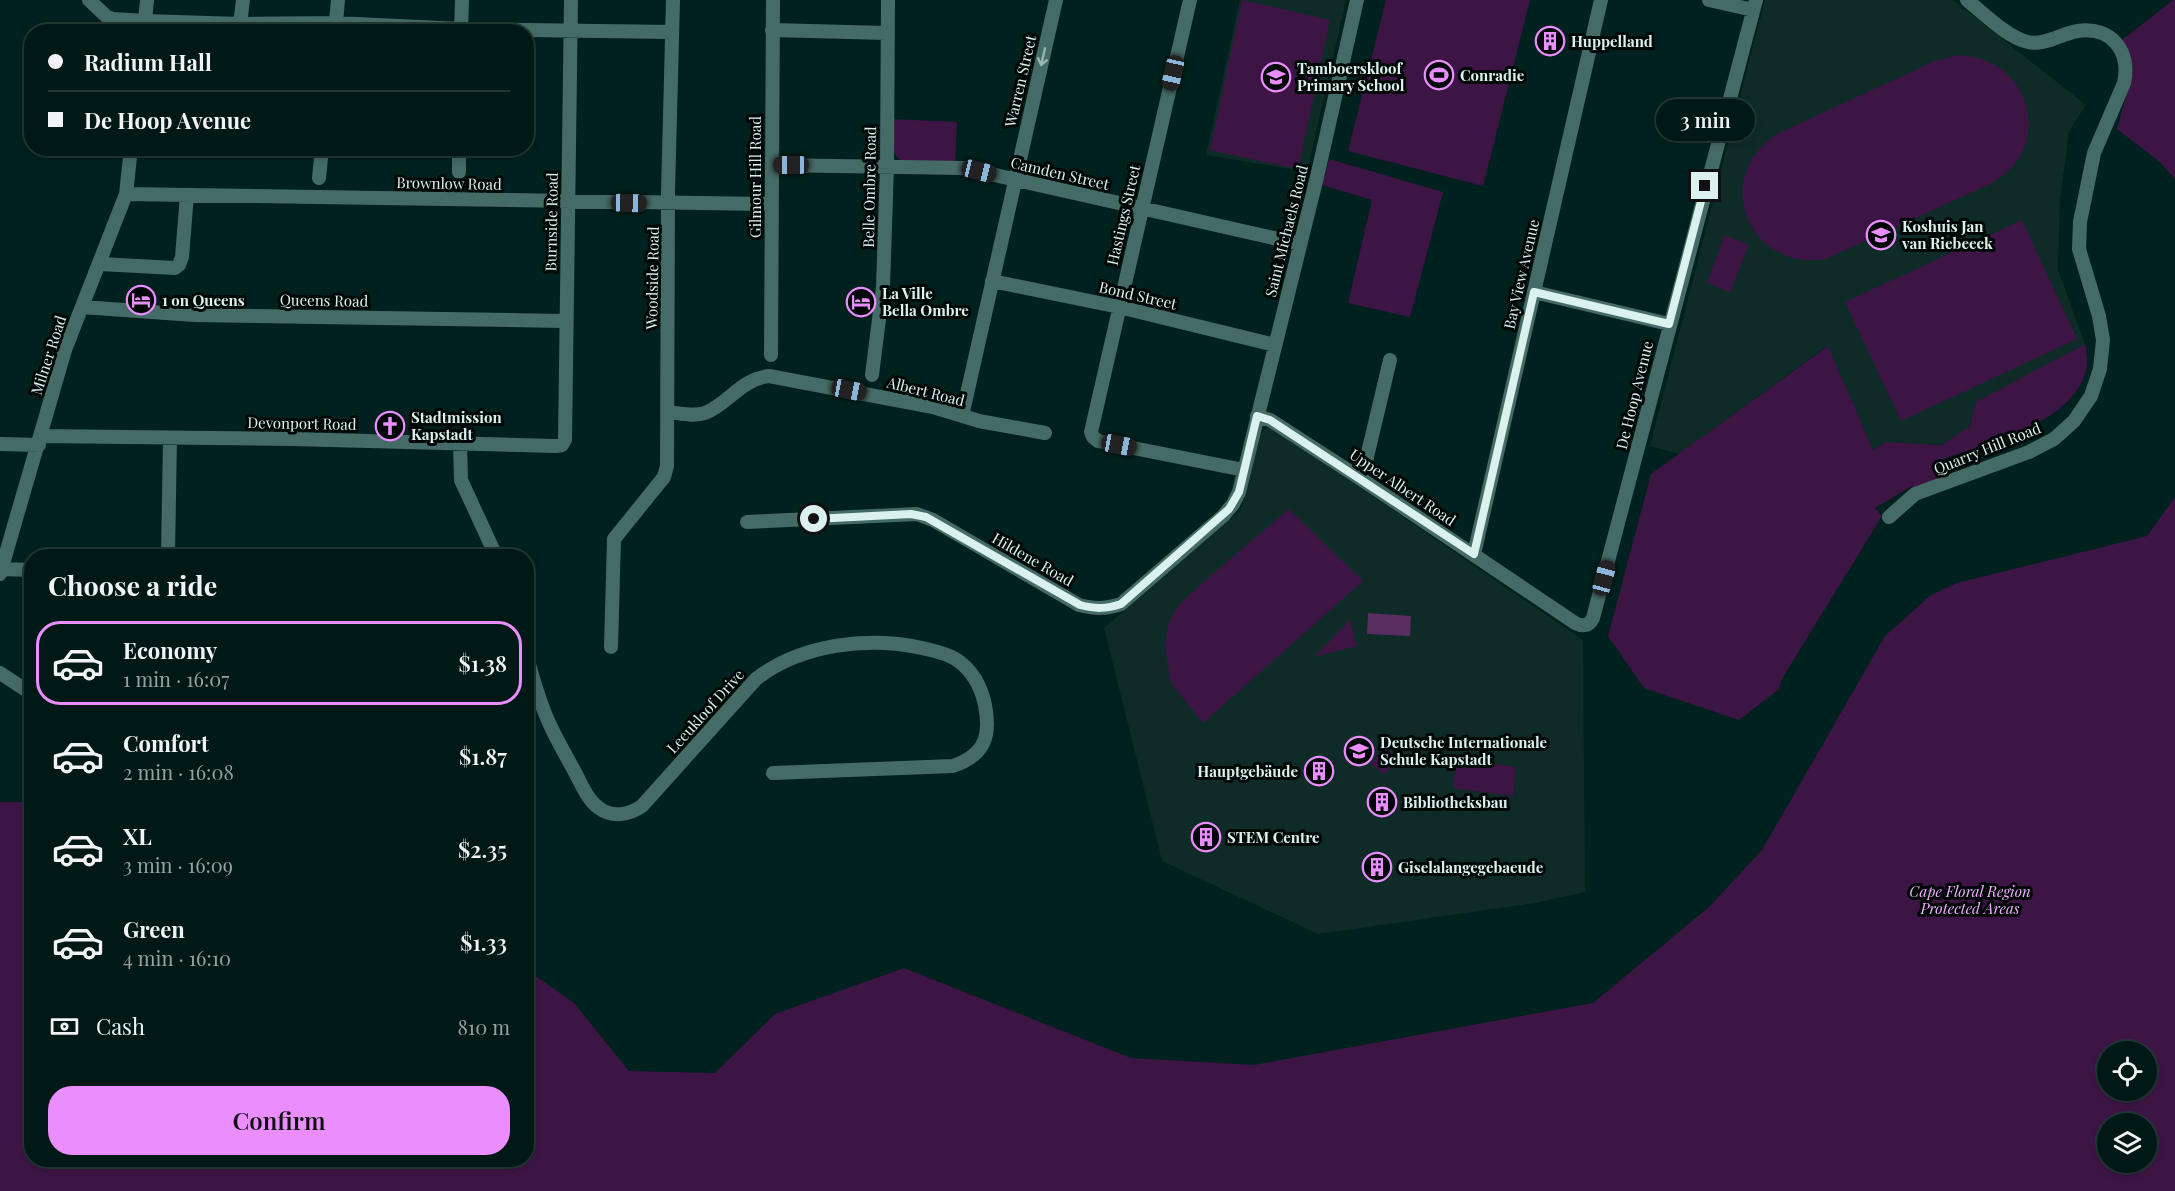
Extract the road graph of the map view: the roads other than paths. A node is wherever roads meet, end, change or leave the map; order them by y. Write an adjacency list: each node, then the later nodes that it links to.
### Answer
1 (89, 0): 17 (street)
2 (147, 0): 18 (street)
3 (243, 0): 19 (street)
4 (338, 0): 20 (street)
5 (462, 0): 21 (street)
6 (571, 0): 23 (street, Burnside Road)
7 (673, 0): 25 (street, Woodside Road)
8 (773, 0): 24 (street, Gilmour Hill Road)
9 (888, 0): 26 (street, Belle Ombre Road)
10 (1056, 0): 34 (street, Warren Street, one-way to 34)
11 (1190, 0): 40 (street, Hastings Street)
12 (1358, 0): 41 (street, Saint Michaels Road)
13 (1601, 0): 44 (street, Bay View Avenue)
14 (1709, 0): 16 (street)
15 (1967, 0): 64 (street, Quarry Hill Road)
16 (1754, 5): 48 (street, De Hoop Avenue)
17 (134, 24)
18 (145, 24)
19 (240, 24)
20 (335, 24)
21 (461, 24)
22 (534, 30): 23 (street)
23 (570, 30): 25 (street); 37 (street, Burnside Road)
24 (772, 30): 26 (street); 30 (street, Gilmour Hill Road)
25 (672, 32): 38 (street, Woodside Road)
26 (887, 33): 31 (street, Belle Ombre Road)
27 (130, 156): 35 (street, Milner Road)
28 (321, 156): 33 (street)
29 (459, 156): 32 (street)
30 (772, 165): 31 (street, Camden Street); 39 (street, Gilmour Hill Road)
31 (887, 166): 34 (street, Camden Street); 52 (street, Belle Ombre Road)
32 (459, 172)
33 (319, 178)
34 (1015, 179): 40 (street, Camden Street); 43 (street, Warren Street)
35 (126, 194): 36 (street, Brownlow Road); 42 (street, Milner Road)
36 (188, 195): 37 (street, Brownlow Road); 42 (street)
37 (568, 202): 38 (street, Brownlow Road); 47 (street, Burnside Road)
38 (669, 204): 39 (street, Brownlow Road); 53 (street, Woodside Road)
39 (772, 204): 50 (street, Gilmour Hill Road)
40 (1142, 208): 41 (street, Camden Street); 46 (street, Hastings Street)
41 (1300, 244): 49 (street, Saint Michaels Road)
42 (100, 264): 45 (street, Milner Road)
43 (992, 281): 46 (street, Bond Street); 54 (street, Warren Street)
44 (1534, 292): 48 (street); 68 (street, Bay View Avenue)
45 (82, 307): 47 (street, Queens Road); 58 (street, Milner Road)
46 (1119, 307): 49 (street, Bond Street); 62 (street, Hastings Street)
47 (566, 321): 61 (street, Burnside Road)
48 (1669, 324): 71 (street, De Hoop Avenue)
49 (1275, 345): 55 (street, Saint Michaels Road)
50 (771, 355)
51 (1390, 360): 63 (street)
52 (872, 375)
53 (667, 412): 54 (street, Albert Road); 72 (street, Woodside Road)
54 (962, 416): 56 (street, Albert Road)
55 (1257, 416): 62 (street, Saint Michaels Road); 63 (street, Upper Albert Road)
56 (1045, 433)
57 (170, 438): 58 (street, Devonport Road); 59 (street, Devonport Road); 66 (street)
58 (40, 440): 60 (street, Devonport Road); 70 (street, Milner Road)
59 (460, 442): 61 (street, Devonport Road); 67 (street)
60 (0, 444)
61 (562, 445)
62 (1245, 470): 65 (street, Hildene Road)
63 (1358, 477): 68 (street, Upper Albert Road)
64 (1889, 517)
65 (747, 522)
66 (168, 549)
67 (493, 549)
68 (1474, 554): 71 (street, Upper Albert Road)
69 (24, 570): 70 (street)
70 (1, 571)
71 (1588, 624)
72 (611, 647)
73 (0, 673): 75 (street)
74 (534, 679): 76 (street, Leeukloof Drive)
75 (24, 689)
76 (773, 773)

